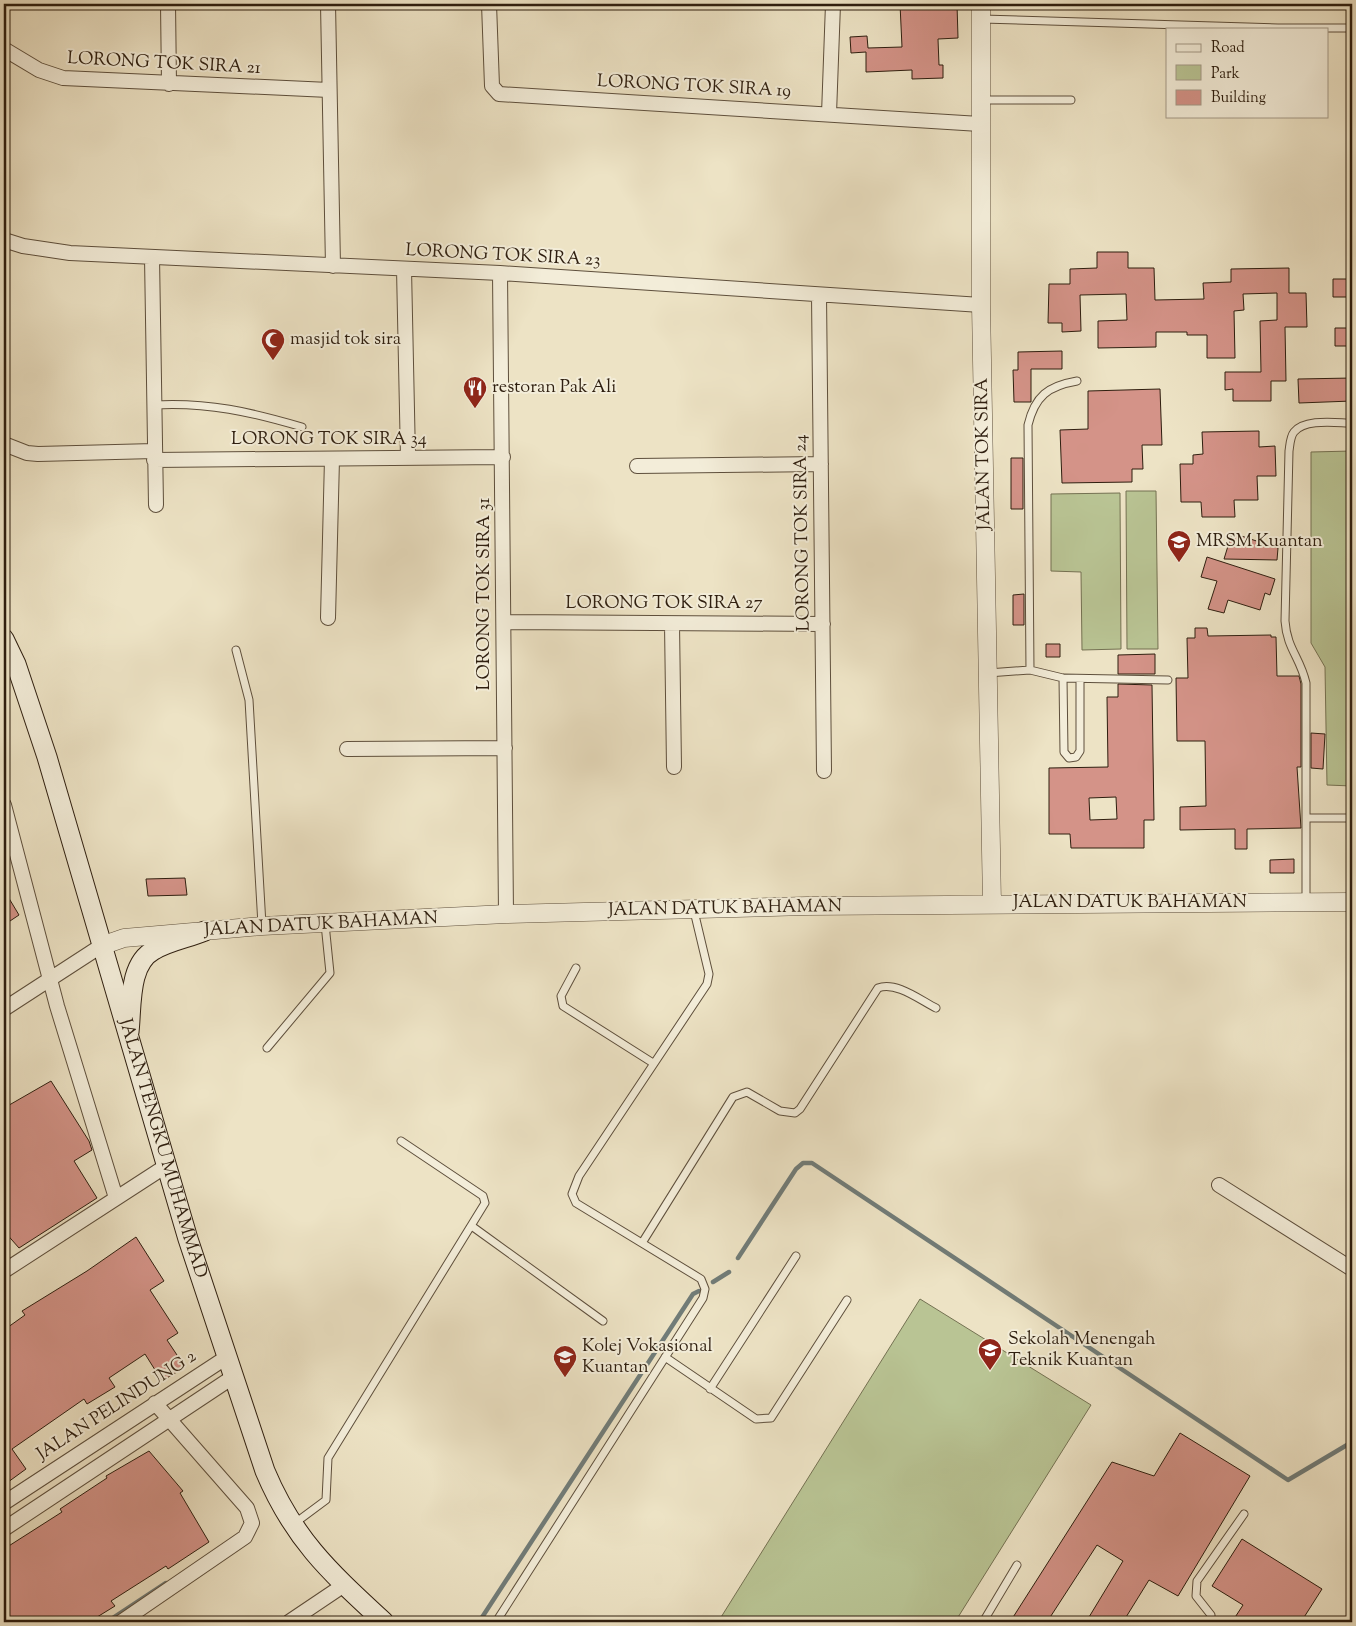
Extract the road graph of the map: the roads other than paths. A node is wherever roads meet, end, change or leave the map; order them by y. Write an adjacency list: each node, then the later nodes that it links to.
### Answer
1 (168, 4): 8 (street)
2 (328, 4): 9 (street)
3 (489, 4): 12 (street, LORONG TOK SIRA 19)
4 (833, 4): 12 (street)
5 (981, 11): 6 (lane); 10 (street, JALAN TOK SIRA)
6 (1352, 28)
7 (4, 49): 8 (street, LORONG TOK SIRA 21)
8 (170, 84): 9 (street, LORONG TOK SIRA 21)
9 (329, 90): 16 (street)
10 (980, 100): 11 (lane); 13 (street, JALAN TOK SIRA)
11 (1072, 100)
12 (828, 114): 13 (street, LORONG TOK SIRA 19)
13 (980, 124): 20 (street, JALAN TOK SIRA)
14 (4, 240): 15 (street, LORONG TOK SIRA 23)
15 (152, 257): 16 (street, LORONG TOK SIRA 23); 22 (street)
16 (333, 266): 17 (street, LORONG TOK SIRA 23)
17 (404, 269): 18 (street, LORONG TOK SIRA 23); 27 (street)
18 (500, 273): 19 (street, LORONG TOK SIRA 23); 28 (street, LORONG TOK SIRA 31)
19 (819, 296): 20 (street, LORONG TOK SIRA 23); 30 (street, LORONG TOK SIRA 24)
20 (981, 305): 40 (street, JALAN TOK SIRA)
21 (1077, 381): 39 (lane)
22 (154, 405): 24 (lane); 26 (street)
23 (1352, 423): 49 (lane)
24 (302, 427)
25 (4, 444): 26 (street, LORONG TOK SIRA 34)
26 (154, 456): 29 (street, LORONG TOK SIRA 34); 32 (street)
27 (408, 458): 28 (street, LORONG TOK SIRA 34); 29 (street, LORONG TOK SIRA 34)
28 (503, 458): 34 (street, LORONG TOK SIRA 31)
29 (332, 459): 33 (street)
30 (821, 464): 31 (street); 36 (street, LORONG TOK SIRA 24)
31 (637, 466)
32 (156, 505)
33 (328, 618)
34 (505, 622): 35 (street, LORONG TOK SIRA 27); 44 (street, LORONG TOK SIRA 31)
35 (672, 624): 36 (street, LORONG TOK SIRA 27); 46 (street)
36 (823, 624): 47 (street, LORONG TOK SIRA 24)
37 (4, 639): 60 (main road, JALAN TENGKU MUHAMMAD)
38 (236, 650): 58 (lane)
39 (1030, 670): 40 (lane); 41 (lane)
40 (988, 673): 54 (street, JALAN TOK SIRA)
41 (1063, 678): 42 (lane); 42 (lane)
42 (1080, 678): 43 (lane)
43 (1168, 680)
44 (505, 748): 45 (street); 56 (street, LORONG TOK SIRA 31)
45 (347, 749)
46 (674, 767)
47 (824, 771)
48 (4, 805): 51 (street)
49 (1307, 818): 50 (lane); 52 (lane)
50 (1352, 818)
51 (9, 846): 62 (street)
52 (1306, 902): 53 (street, JALAN DATUK BAHAMAN); 54 (street, JALAN DATUK BAHAMAN)
53 (1352, 902)
54 (992, 904): 55 (street, JALAN DATUK BAHAMAN)
55 (694, 909): 56 (street, JALAN DATUK BAHAMAN); 67 (lane)
56 (506, 914): 57 (street, JALAN DATUK BAHAMAN)
57 (324, 923): 58 (street, JALAN DATUK BAHAMAN); 66 (lane)
58 (262, 926): 59 (street, JALAN DATUK BAHAMAN)
59 (205, 931): 60 (street, JALAN DATUK BAHAMAN); 65 (main road)
60 (101, 946): 62 (street); 65 (main road, JALAN TENGKU MUHAMMAD)
61 (576, 968): 67 (lane)
62 (50, 978): 64 (street); 71 (street)
63 (936, 1008): 73 (lane)
64 (4, 1009)
65 (129, 1039): 69 (main road, JALAN TENGKU MUHAMMAD)
66 (267, 1048)
67 (654, 1063): 73 (lane)
68 (401, 1141): 72 (lane)
69 (166, 1166): 71 (street); 79 (main road, JALAN TENGKU MUHAMMAD)
70 (1219, 1185): 76 (street)
71 (116, 1198): 75 (street)
72 (473, 1226): 78 (lane); 87 (lane)
73 (642, 1243): 80 (lane)
74 (796, 1256): 82 (lane)
75 (6, 1264)
76 (1352, 1269)
77 (847, 1300): 82 (lane)
78 (603, 1321)
79 (227, 1357): 81 (main road, JALAN TENGKU MUHAMMAD); 83 (street, JALAN PELINDUNG 2)
80 (665, 1358): 82 (lane); 94 (lane)
81 (233, 1377): 84 (street); 87 (main road, JALAN TENGKU MUHAMMAD)
82 (710, 1389)
83 (155, 1403): 84 (street); 85 (street, JALAN PELINDUNG 2)
84 (168, 1419): 88 (street); 91 (street)
85 (4, 1502)
86 (1244, 1514): 96 (lane)
87 (292, 1525): 90 (main road, JALAN TENGKU MUHAMMAD)
88 (4, 1529)
89 (1017, 1565): 95 (lane)
90 (344, 1585): 92 (street); 93 (main road, JALAN TENGKU MUHAMMAD)
91 (121, 1622)
92 (289, 1622)
93 (384, 1622)
94 (496, 1622)
95 (982, 1622)
96 (1211, 1622)

